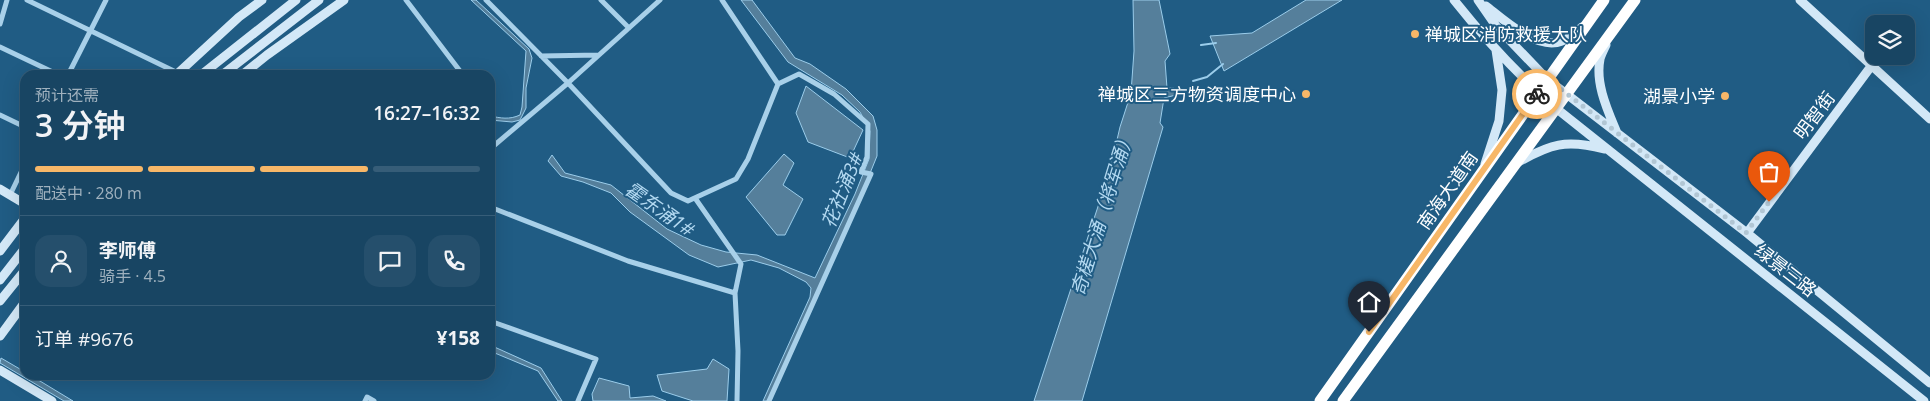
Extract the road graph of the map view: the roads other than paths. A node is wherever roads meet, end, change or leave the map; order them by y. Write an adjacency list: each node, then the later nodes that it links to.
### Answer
1 (7, 0): 19 (street)
2 (27, 0): 21 (street)
3 (106, 0): 21 (street)
4 (262, 0): 32 (main road)
5 (296, 0): 33 (main road)
6 (318, 0): 34 (main road)
7 (344, 0): 35 (main road)
8 (406, 0): 36 (street)
9 (486, 0): 26 (street)
10 (601, 0): 20 (street)
11 (660, 0): 20 (street)
12 (722, 0): 39 (street)
13 (1454, 0): 24 (main road, 绿景三路)
14 (1478, 0): 18 (main road); 37 (main road, 绿景三路)
15 (1604, 0): 18 (highway, 南海大道南)
16 (1635, 0): 22 (highway)
17 (1800, 0): 27 (main road)
18 (1588, 23): 37 (highway, 南海大道南)
19 (0, 24)
20 (629, 28): 25 (street)
21 (90, 31): 30 (street); 31 (street)
22 (1611, 34): 41 (highway); 46 (main road)
23 (0, 48): 29 (street)
24 (1496, 50): 40 (main road, 绿景三路); 50 (main road)
25 (599, 55): 26 (street); 38 (street)
26 (541, 56): 38 (street)
27 (1865, 59)
28 (1872, 65): 44 (main road); 58 (main road, 明智街)
29 (48, 70)
30 (70, 70)
31 (169, 70)
32 (181, 70)
33 (206, 70)
34 (228, 70)
35 (248, 70)
36 (459, 70)
37 (1548, 79): 40 (highway, 南海大道南); 41 (main road, 绿景三路)
38 (568, 83): 47 (street); 54 (street)
39 (778, 84): 54 (street); 75 (street)
40 (1538, 93): 42 (main road, 绿景三路); 50 (highway, 南海大道南)
41 (1568, 94): 42 (highway); 46 (main road, 绿景三路)
42 (1557, 109): 48 (main road, 绿景三路); 49 (highway)
43 (0, 116): 45 (street)
44 (1930, 118)
45 (20, 125)
46 (1618, 135): 58 (main road, 绿景三路)
47 (495, 144)
48 (1609, 150): 49 (main road); 78 (main road, 绿景三路)
49 (1517, 163): 77 (highway)
50 (1483, 170): 76 (highway, 南海大道南)
51 (20, 174): 53 (street)
52 (0, 189): 53 (main road)
53 (10, 195): 55 (main road)
54 (696, 198): 63 (street)
55 (20, 201)
56 (495, 209): 63 (street)
57 (20, 225): 59 (main road)
58 (1746, 233): 69 (main road, 绿景三路)
59 (0, 251)
60 (20, 254): 62 (main road)
61 (20, 276): 64 (main road)
62 (0, 280)
63 (735, 293): 74 (street)
64 (0, 301)
65 (20, 309): 67 (main road)
66 (495, 324): 73 (street)
67 (0, 336)
68 (0, 370): 70 (main road)
69 (1930, 383)
70 (51, 401)
71 (365, 401): 72 (street)
72 (374, 401)
73 (578, 401)
74 (737, 401)
75 (769, 401)
76 (1320, 401)
77 (1343, 401)
78 (1924, 401)

